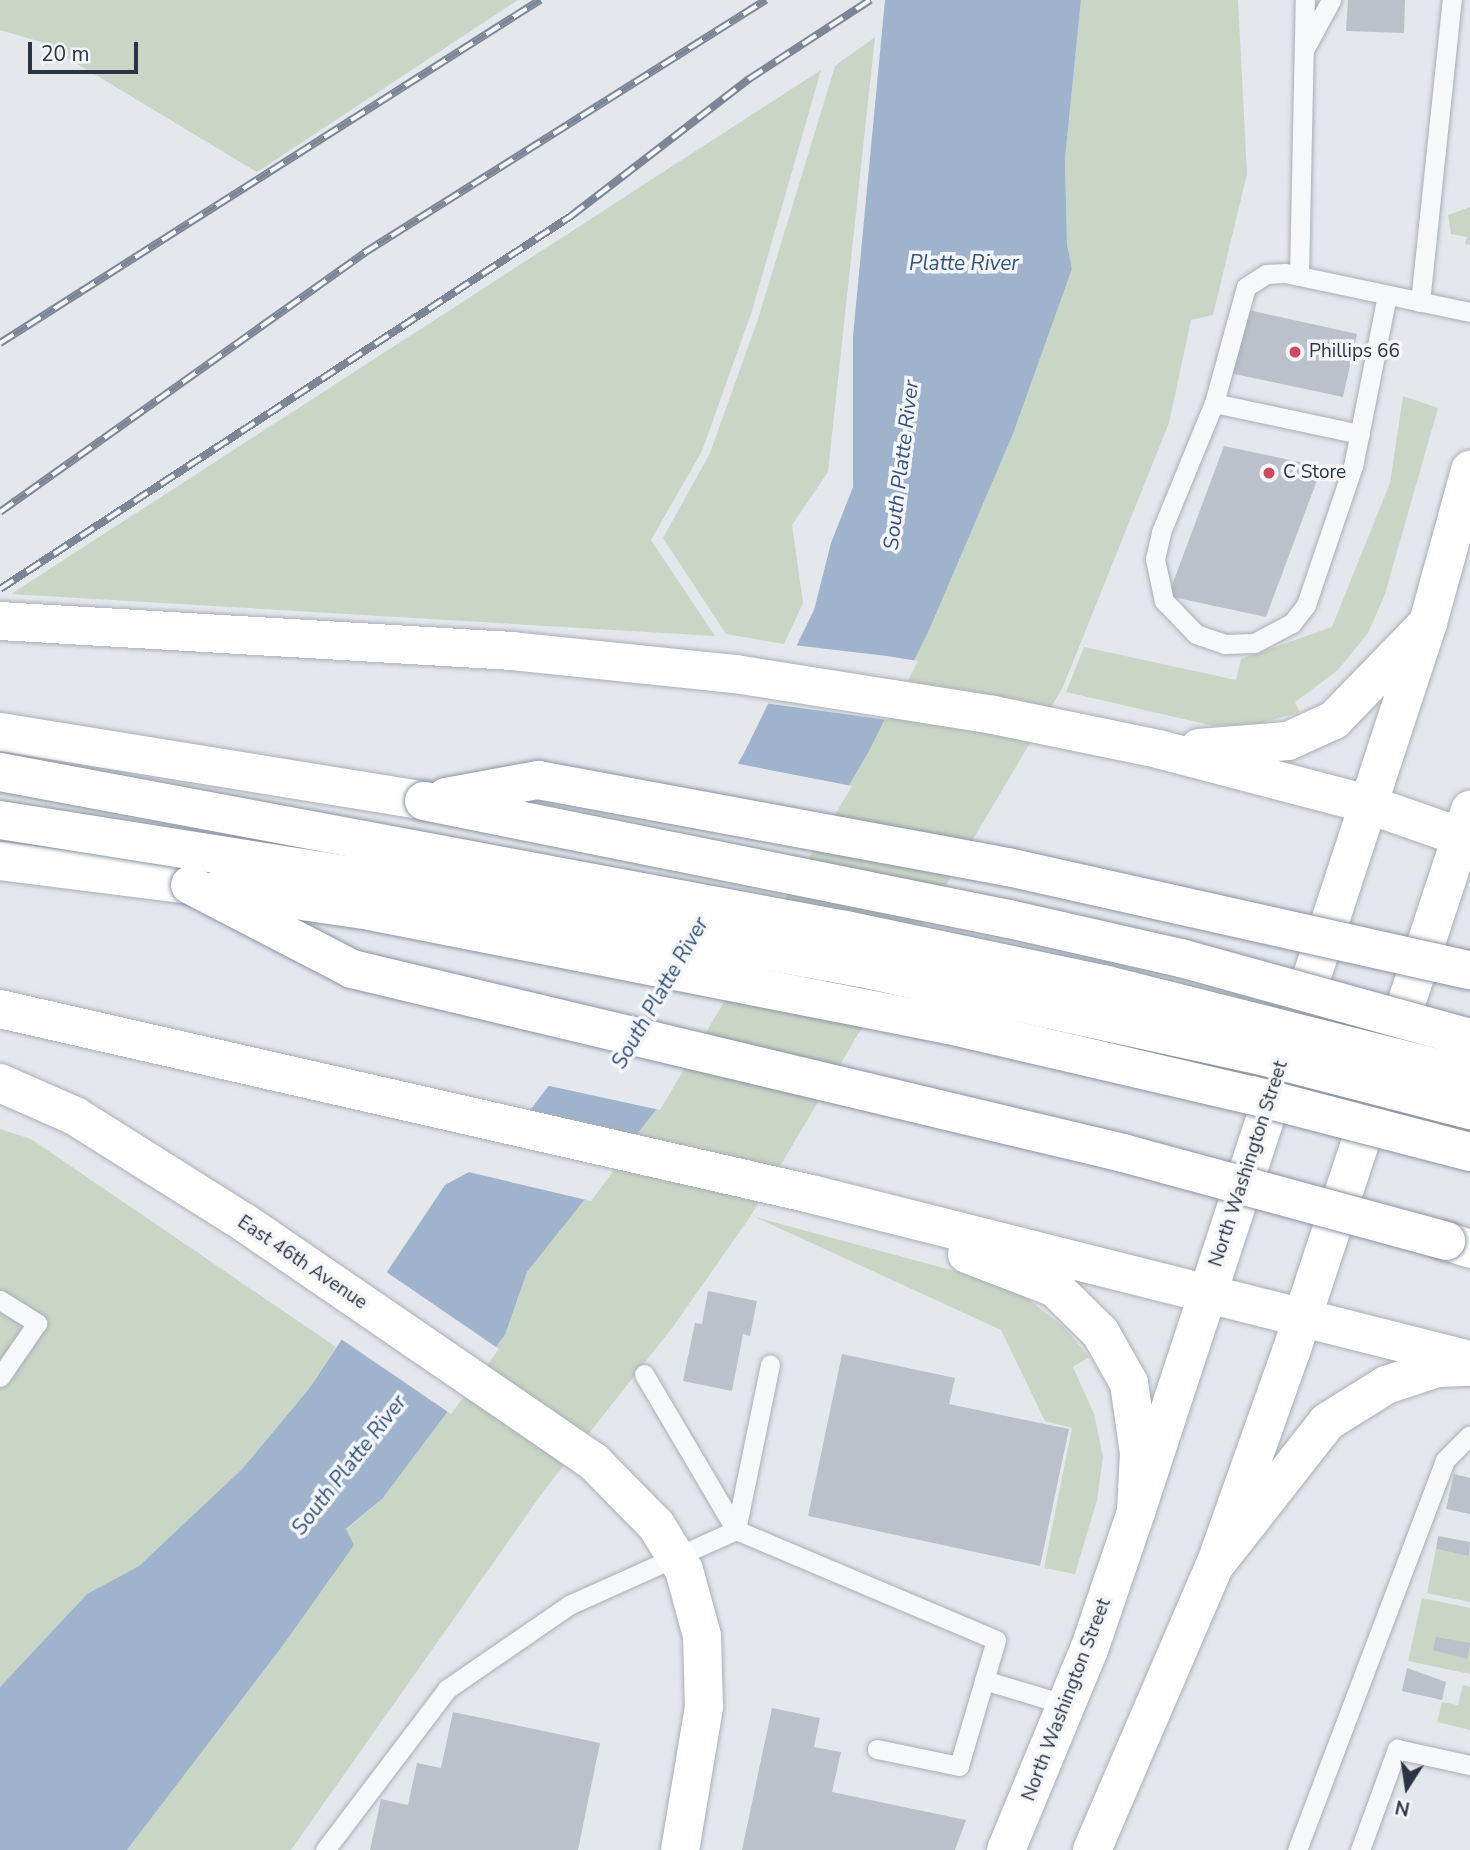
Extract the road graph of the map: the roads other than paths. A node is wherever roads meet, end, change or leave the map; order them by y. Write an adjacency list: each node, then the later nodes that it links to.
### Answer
1 (1305, 0): 5 (lane)
2 (1331, 0): 5 (lane)
3 (1444, 0): 6 (lane)
4 (1452, 0): 6 (lane)
5 (1304, 50): 7 (lane)
6 (1440, 117): 9 (lane)
7 (1299, 276): 8 (lane); 11 (lane)
8 (1387, 295): 9 (lane); 12 (lane)
9 (1420, 302): 10 (lane)
10 (1470, 312)
11 (1214, 403): 12 (lane); 12 (lane)
12 (1360, 434)
13 (1470, 470): 15 (main road, North Washington Street)
14 (0, 621): 17 (main road)
15 (1428, 623): 17 (main road); 20 (main road, North Washington Street)
16 (0, 732): 19 (main road)
17 (1158, 749): 20 (main road)
18 (0, 772): 28 (main road, bridge)
19 (424, 801): 25 (main road, bridge); 27 (main road, bridge)
20 (1367, 804): 22 (main road); 34 (main road, North Washington Street)
21 (0, 820): 30 (main road, bridge)
22 (1468, 829): 36 (main road)
23 (0, 861): 24 (main road)
24 (190, 885): 31 (main road, bridge); 33 (main road, bridge)
25 (1470, 970)
26 (0, 1009): 32 (main road)
27 (1470, 1038)
28 (1470, 1076)
29 (0, 1083): 45 (main road, East 46th Avenue)
30 (1470, 1110)
31 (1470, 1152)
32 (811, 1194): 34 (main road); 43 (main road)
33 (1458, 1245)
34 (1207, 1293): 36 (main road); 43 (main road, North Washington Street)
35 (0, 1300): 41 (lane)
36 (1303, 1317): 37 (main road); 46 (main road)
37 (1470, 1360)
38 (770, 1364): 44 (lane)
39 (1470, 1367): 46 (main road)
40 (644, 1374): 44 (lane)
41 (0, 1377)
42 (1470, 1435): 55 (lane)
43 (1136, 1512): 48 (main road, North Washington Street)
44 (736, 1530): 45 (lane); 47 (lane)
45 (678, 1556): 51 (lane); 52 (main road, East 46th Avenue)
46 (1215, 1565): 54 (main road)
47 (984, 1680): 48 (lane); 49 (lane)
48 (1068, 1705): 53 (main road, North Washington Street)
49 (877, 1749)
50 (1470, 1765): 56 (lane)
51 (325, 1850)
52 (680, 1850)
53 (1006, 1850)
54 (1092, 1850)
55 (1297, 1850)
56 (1360, 1850)

